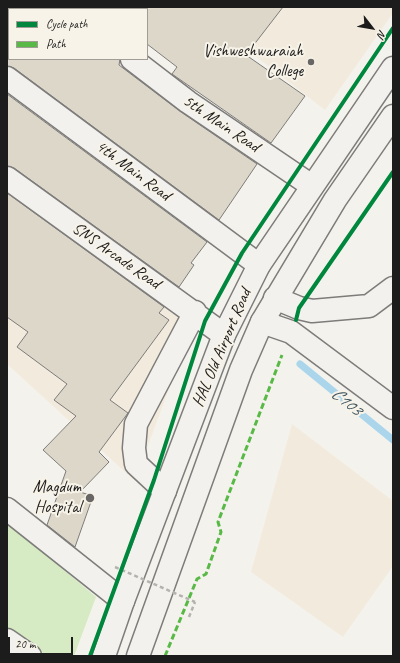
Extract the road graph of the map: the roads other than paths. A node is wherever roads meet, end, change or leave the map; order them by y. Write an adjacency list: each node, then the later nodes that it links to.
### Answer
1 (133, 60): 6 (street, 5th Main Road)
2 (393, 68): 6 (street, HAL Old Airport Road)
3 (7, 78): 7 (street, 4th Main Road)
4 (393, 116): 9 (street, HAL Old Airport Road)
5 (7, 178): 10 (street, SNS Arcade Road)
6 (312, 186): 7 (street, HAL Old Airport Road)
7 (259, 265): 12 (street, HAL Old Airport Road)
8 (393, 288): 9 (street)
9 (275, 298): 11 (street, HAL Old Airport Road)
10 (195, 312): 12 (street, SNS Arcade Road); 14 (street)
11 (262, 322): 13 (street); 20 (street, HAL Old Airport Road)
12 (224, 335): 14 (street, HAL Old Airport Road)
13 (393, 408)
14 (165, 491): 16 (street, HAL Old Airport Road)
15 (7, 509): 16 (street)
16 (123, 601): 19 (street, HAL Old Airport Road)
17 (7, 640): 18 (street)
18 (30, 656)
19 (104, 656)
20 (138, 656)

